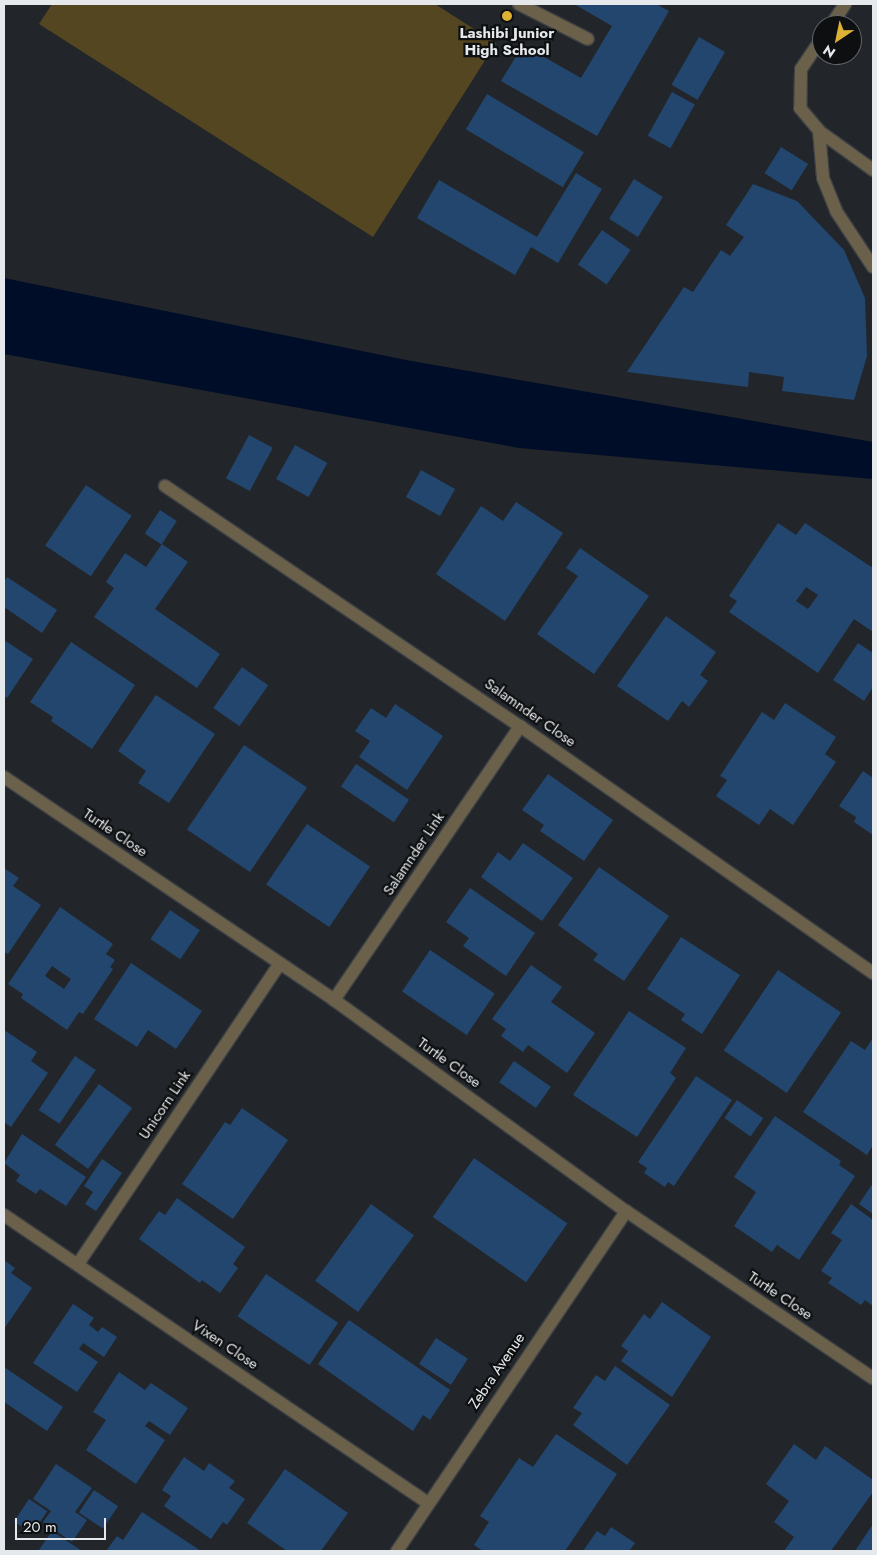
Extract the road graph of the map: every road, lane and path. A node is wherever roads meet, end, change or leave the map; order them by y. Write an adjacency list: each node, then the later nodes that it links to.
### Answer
1 (519, 4): 4 (street)
2 (845, 4): 3 (street)
3 (837, 15)
4 (588, 39)
5 (812, 53): 6 (street)
6 (819, 131): 7 (street); 8 (street)
7 (873, 170)
8 (873, 267)
9 (165, 486): 10 (street, Salamnder Close)
10 (520, 726): 13 (street, Salamnder Close); 14 (street, Salamnder Link)
11 (4, 777): 12 (street, Turtle Close)
12 (279, 965): 14 (street, Turtle Close); 17 (street, Unicorn Link)
13 (873, 973)
14 (334, 1000): 15 (street, Turtle Close)
15 (626, 1211): 18 (street, Turtle Close); 19 (street, Zebra Avenue)
16 (4, 1215): 17 (street, Vixen Close)
17 (78, 1264): 19 (street, Vixen Close)
18 (873, 1378)
19 (428, 1503): 20 (street, Zebra Avenue)
20 (396, 1551)

